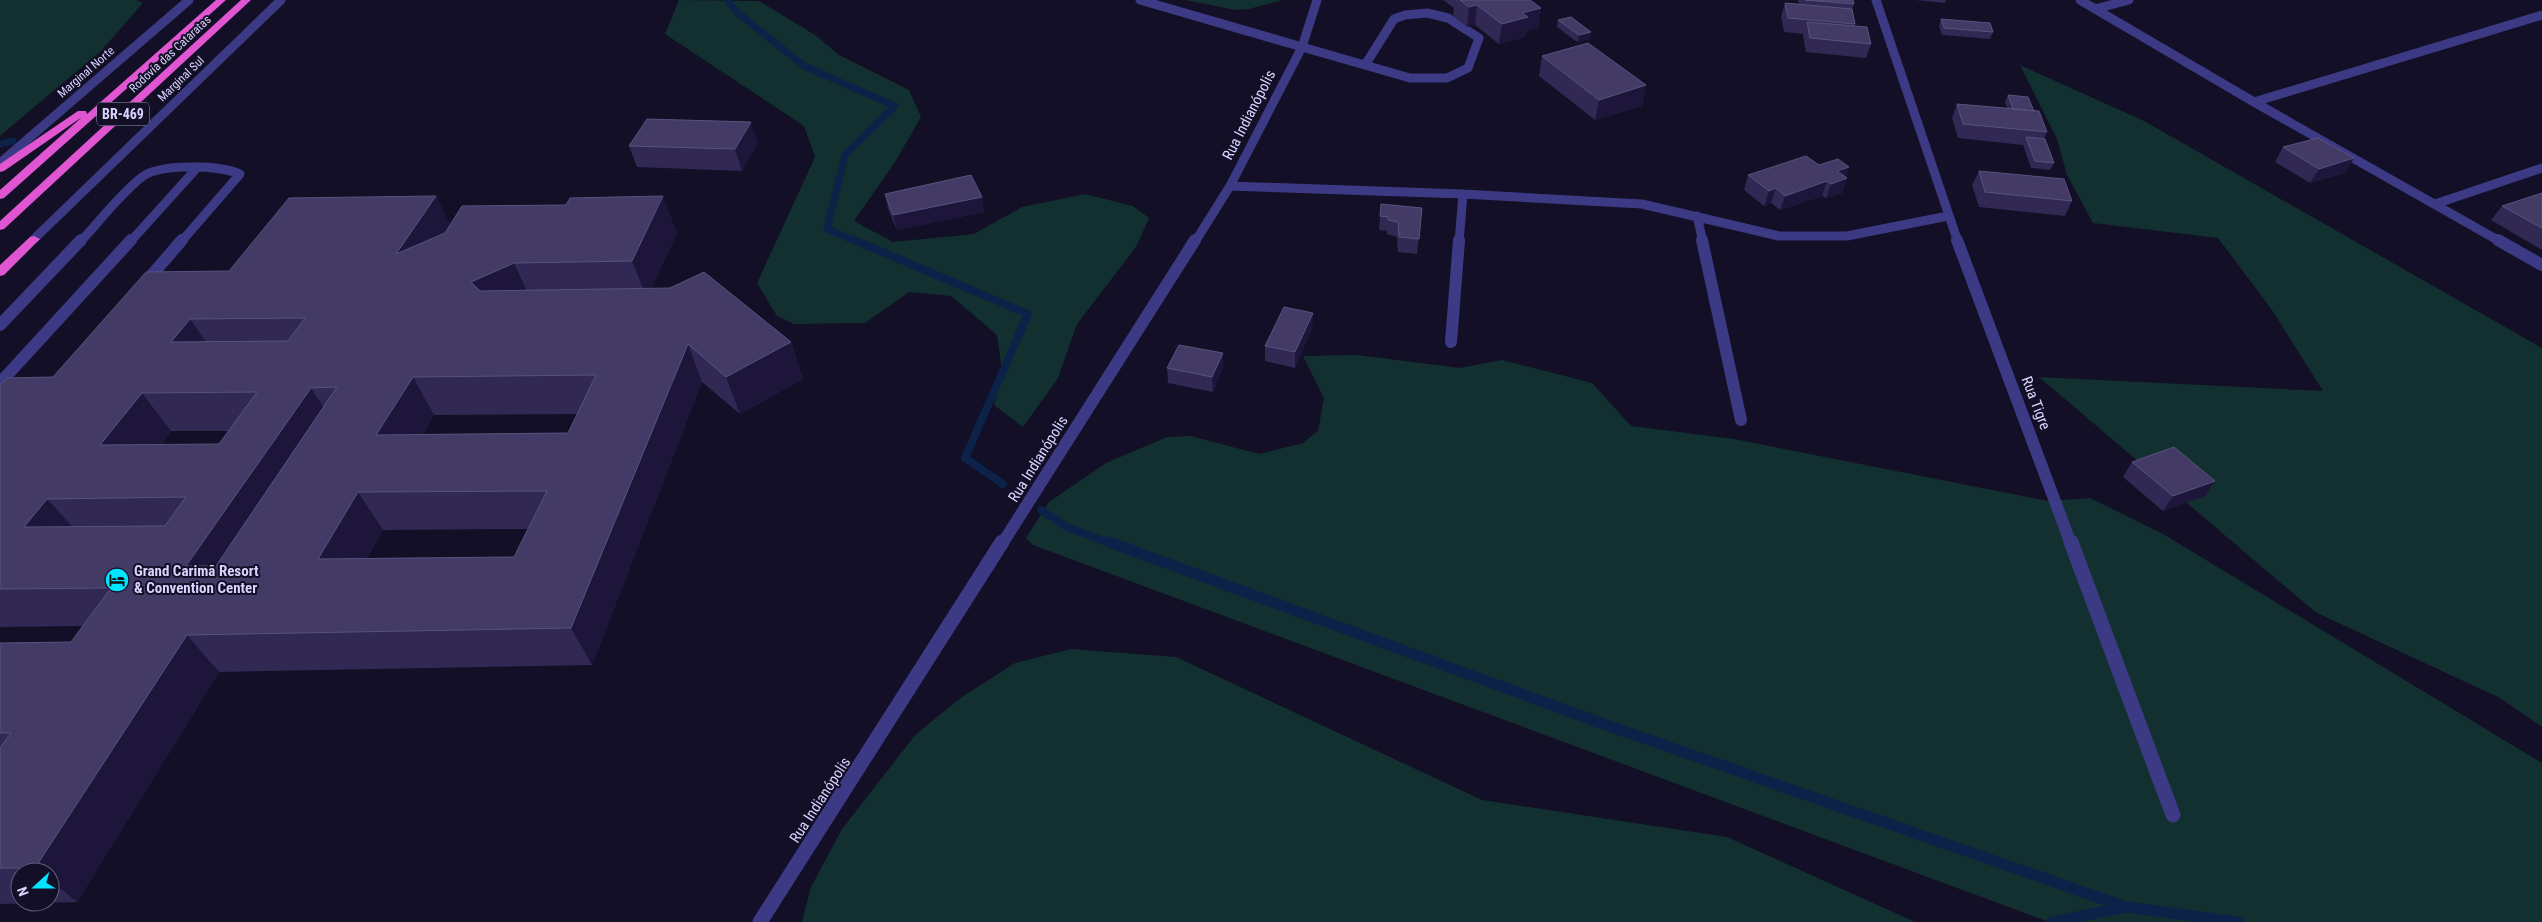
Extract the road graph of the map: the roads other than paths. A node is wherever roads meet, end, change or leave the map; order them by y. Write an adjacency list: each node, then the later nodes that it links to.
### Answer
1 (189, 0): 16 (street, Marginal Norte)
2 (221, 0): 14 (highway, Rodovía das Cataratas / BR-469)
3 (246, 0): 26 (highway, Rodovía das Cataratas / BR-469)
4 (281, 0): 27 (street, Marginal Sul)
5 (1140, 0): 12 (street)
6 (1317, 0): 12 (street, Rua Indianópolis)
7 (1876, 0): 25 (street, Rua Tigre)
8 (2080, 0): 10 (street)
9 (2129, 0): 10 (street)
10 (2095, 9): 15 (street)
11 (2542, 15): 15 (street)
12 (1302, 47): 13 (street); 20 (street, Rua Indianópolis)
13 (1365, 65): 13 (street)
14 (128, 82): 19 (highway); 22 (highway, Rodovía das Cataratas / BR-469)
15 (2254, 102): 23 (street)
16 (0, 163)
17 (196, 168): 31 (street); 32 (street); 34 (street)
18 (2542, 168): 23 (street)
19 (0, 169)
20 (1230, 186): 21 (street); 37 (street, Rua Indianópolis)
21 (1463, 194): 24 (street); 33 (street)
22 (0, 196)
23 (2435, 204): 29 (street)
24 (1698, 216): 25 (street); 35 (street)
25 (1948, 216): 36 (street, Rua Tigre)
26 (0, 227)
27 (34, 239): 28 (highway); 30 (highway)
28 (0, 261)
29 (2542, 265)
30 (0, 272)
31 (136, 293)
32 (0, 325)
33 (1451, 342)
34 (0, 383)
35 (1741, 420)
36 (2173, 815)
37 (760, 922)

